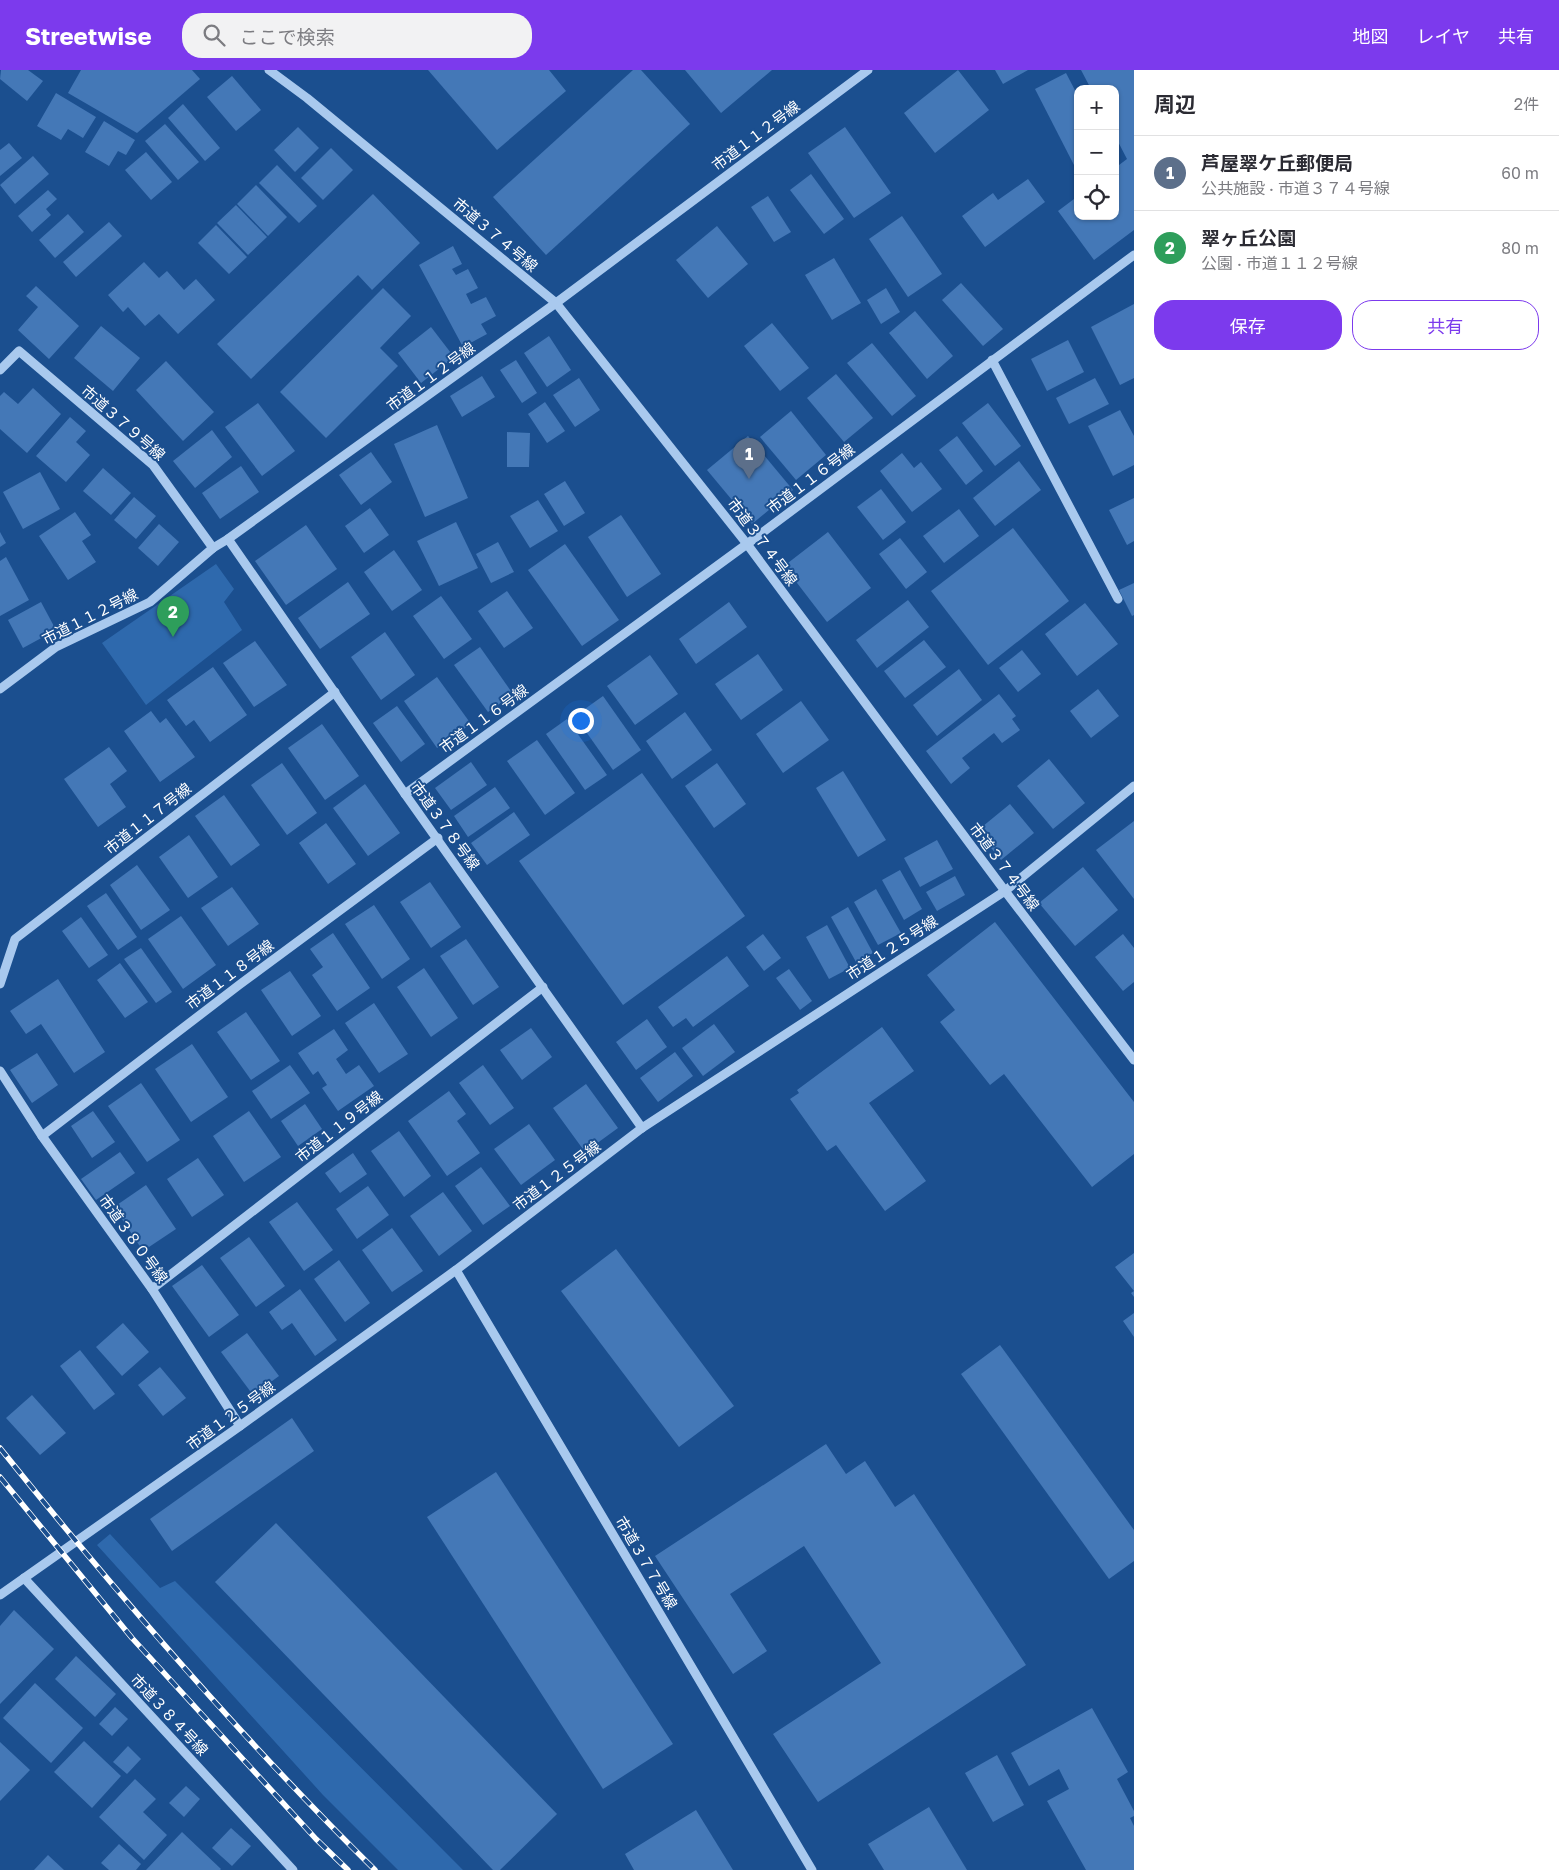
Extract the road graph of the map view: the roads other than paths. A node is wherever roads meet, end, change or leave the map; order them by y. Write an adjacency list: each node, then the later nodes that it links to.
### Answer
1 (269, 70): 4 (street, 市道３７４号線)
2 (868, 70): 4 (street, 市道１１２号線)
3 (1134, 255): 5 (street, 市道１１６号線)
4 (556, 303): 7 (street, 市道１１２号線); 8 (street, 市道３７４号線)
5 (992, 360): 8 (street, 市道１１６号線); 10 (street)
6 (0, 370): 9 (street, 市道３７９号線)
7 (228, 540): 9 (street, 市道１１２号線); 12 (street, 市道３７８号線)
8 (747, 544): 14 (street, 市道１１６号線); 16 (street, 市道３７４号線)
9 (213, 548): 11 (street, 市道１１２号線)
10 (1118, 599)
11 (0, 689)
12 (334, 692): 14 (street, 市道３７８号線); 17 (street, 市道１１７号線)
13 (1134, 786): 16 (street, 市道１２５号線)
14 (405, 794): 15 (street, 市道３７８号線)
15 (438, 838): 18 (street, 市道３７８号線); 22 (street, 市道１１８号線)
16 (1005, 891): 19 (street, 市道３７４号線); 21 (street, 市道１２５号線)
17 (0, 984)
18 (543, 987): 21 (street, 市道３７８号線); 24 (street, 市道１１９号線)
19 (1134, 1060)
20 (0, 1071): 22 (street, 市道３８０号線)
21 (642, 1128): 23 (street, 市道１２５号線)
22 (42, 1136): 24 (street, 市道３８０号線)
23 (456, 1270): 25 (street, 市道１２５号線); 29 (street, 市道３７７号線)
24 (152, 1289): 25 (street, 市道３８０号線)
25 (240, 1426): 26 (street, 市道１２５号線)
26 (24, 1578): 27 (street, 市道１２５号線); 28 (street, 市道３８４号線)
27 (0, 1595)
28 (293, 1870)
29 (812, 1870)

